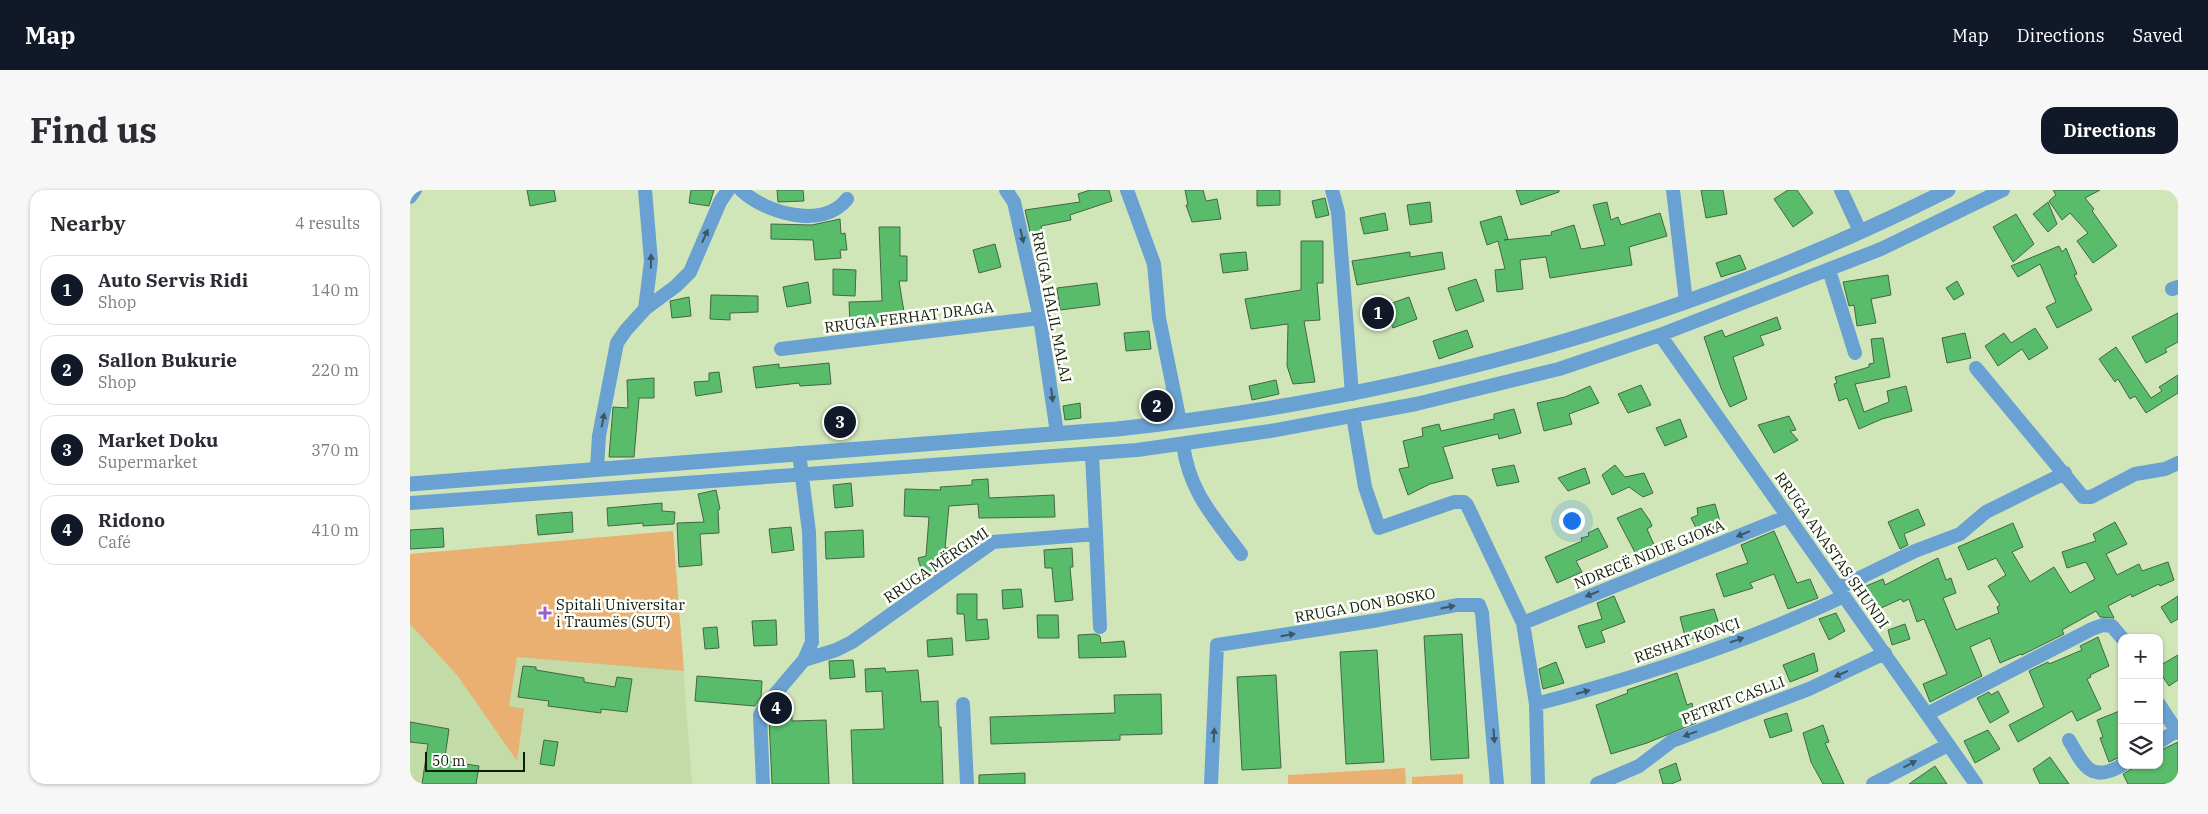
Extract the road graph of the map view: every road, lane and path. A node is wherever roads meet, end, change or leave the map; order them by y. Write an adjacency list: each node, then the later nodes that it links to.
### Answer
1 (415, 190): 12 (street)
2 (645, 190): 17 (street, one-way to 2)
3 (728, 190): 17 (street, one-way to 3)
4 (741, 190): 13 (street)
5 (1006, 190): 18 (street, RRUGA HALIL MALAJ, one-way to 18)
6 (1127, 190): 25 (street)
7 (1332, 190): 23 (street)
8 (1674, 190): 16 (street)
9 (1841, 190): 14 (street)
10 (1948, 190): 14 (street)
11 (2003, 190): 15 (street)
12 (410, 197)
13 (847, 199)
14 (1860, 231): 16 (street)
15 (1829, 270): 19 (street); 21 (street)
16 (1686, 302): 23 (street)
17 (645, 309): 31 (street, one-way to 17)
18 (1040, 318): 20 (street, RRUGA FERHAT DRAGA); 26 (street, RRUGA HALIL MALAJ, one-way to 26)
19 (1660, 335): 24 (street); 36 (street, RRUGA ANASTAS SHUNDI)
20 (781, 349)
21 (1855, 353)
22 (1976, 368): 33 (street)
23 (1352, 394): 25 (street)
24 (1353, 416): 27 (street); 40 (street)
25 (1180, 422): 26 (street)
26 (1057, 433): 28 (street)
27 (1183, 444): 29 (street); 38 (street)
28 (799, 453): 31 (street); 32 (street)
29 (1092, 454): 32 (street); 37 (street)
30 (2178, 463): 33 (street)
31 (597, 468): 34 (street)
32 (800, 473): 35 (street); 44 (street)
33 (2065, 474): 39 (street, RESHAT KONÇI)
34 (410, 484)
35 (410, 503)
36 (1788, 516): 39 (street, RRUGA ANASTAS SHUNDI); 40 (street, NDRECË NDUE GJOKA, one-way to 40)
37 (1096, 534): 41 (street); 44 (street, RRUGA MËRGIMI)
38 (1241, 554)
39 (1841, 592): 43 (street, RRUGA ANASTAS SHUNDI); 46 (street, RESHAT KONÇI, one-way to 39)
40 (1523, 622): 46 (street)
41 (1100, 627)
42 (2119, 634): 48 (street)
43 (1885, 653): 48 (street, RRUGA ANASTAS SHUNDI); 59 (street, PETRIT CASLLI, one-way to 59)
44 (804, 660): 54 (street)
45 (963, 704): 55 (street)
46 (1536, 704): 58 (street)
47 (2163, 710): 49 (street)
48 (1928, 714): 52 (street, RRUGA ANASTAS SHUNDI)
49 (2177, 732): 51 (street)
50 (2069, 740): 53 (street)
51 (2163, 740)
52 (1948, 745): 60 (street, one-way to 52); 61 (street, RRUGA ANASTAS SHUNDI)
53 (2118, 767)
54 (763, 784)
55 (967, 784)
56 (1211, 784): 57 (street, RRUGA DON BOSKO, one-way to 57)
57 (1497, 784)
58 (1538, 784)
59 (1597, 784)
60 (1873, 784)
61 (1976, 784)

